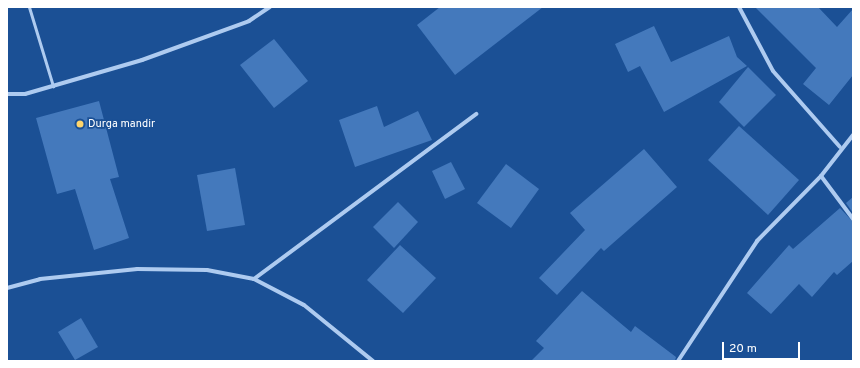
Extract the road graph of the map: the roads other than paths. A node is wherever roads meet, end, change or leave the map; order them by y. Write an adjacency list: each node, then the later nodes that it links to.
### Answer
1 (29, 7): 4 (lane)
2 (270, 7): 4 (street)
3 (739, 7): 8 (street)
4 (53, 86): 5 (street)
5 (7, 94)
6 (476, 114): 11 (street)
7 (853, 135): 8 (street)
8 (840, 146): 9 (street)
9 (821, 176): 10 (street); 14 (street)
10 (853, 219)
11 (254, 279): 12 (street); 13 (street)
12 (7, 288)
13 (373, 361)
14 (678, 361)

